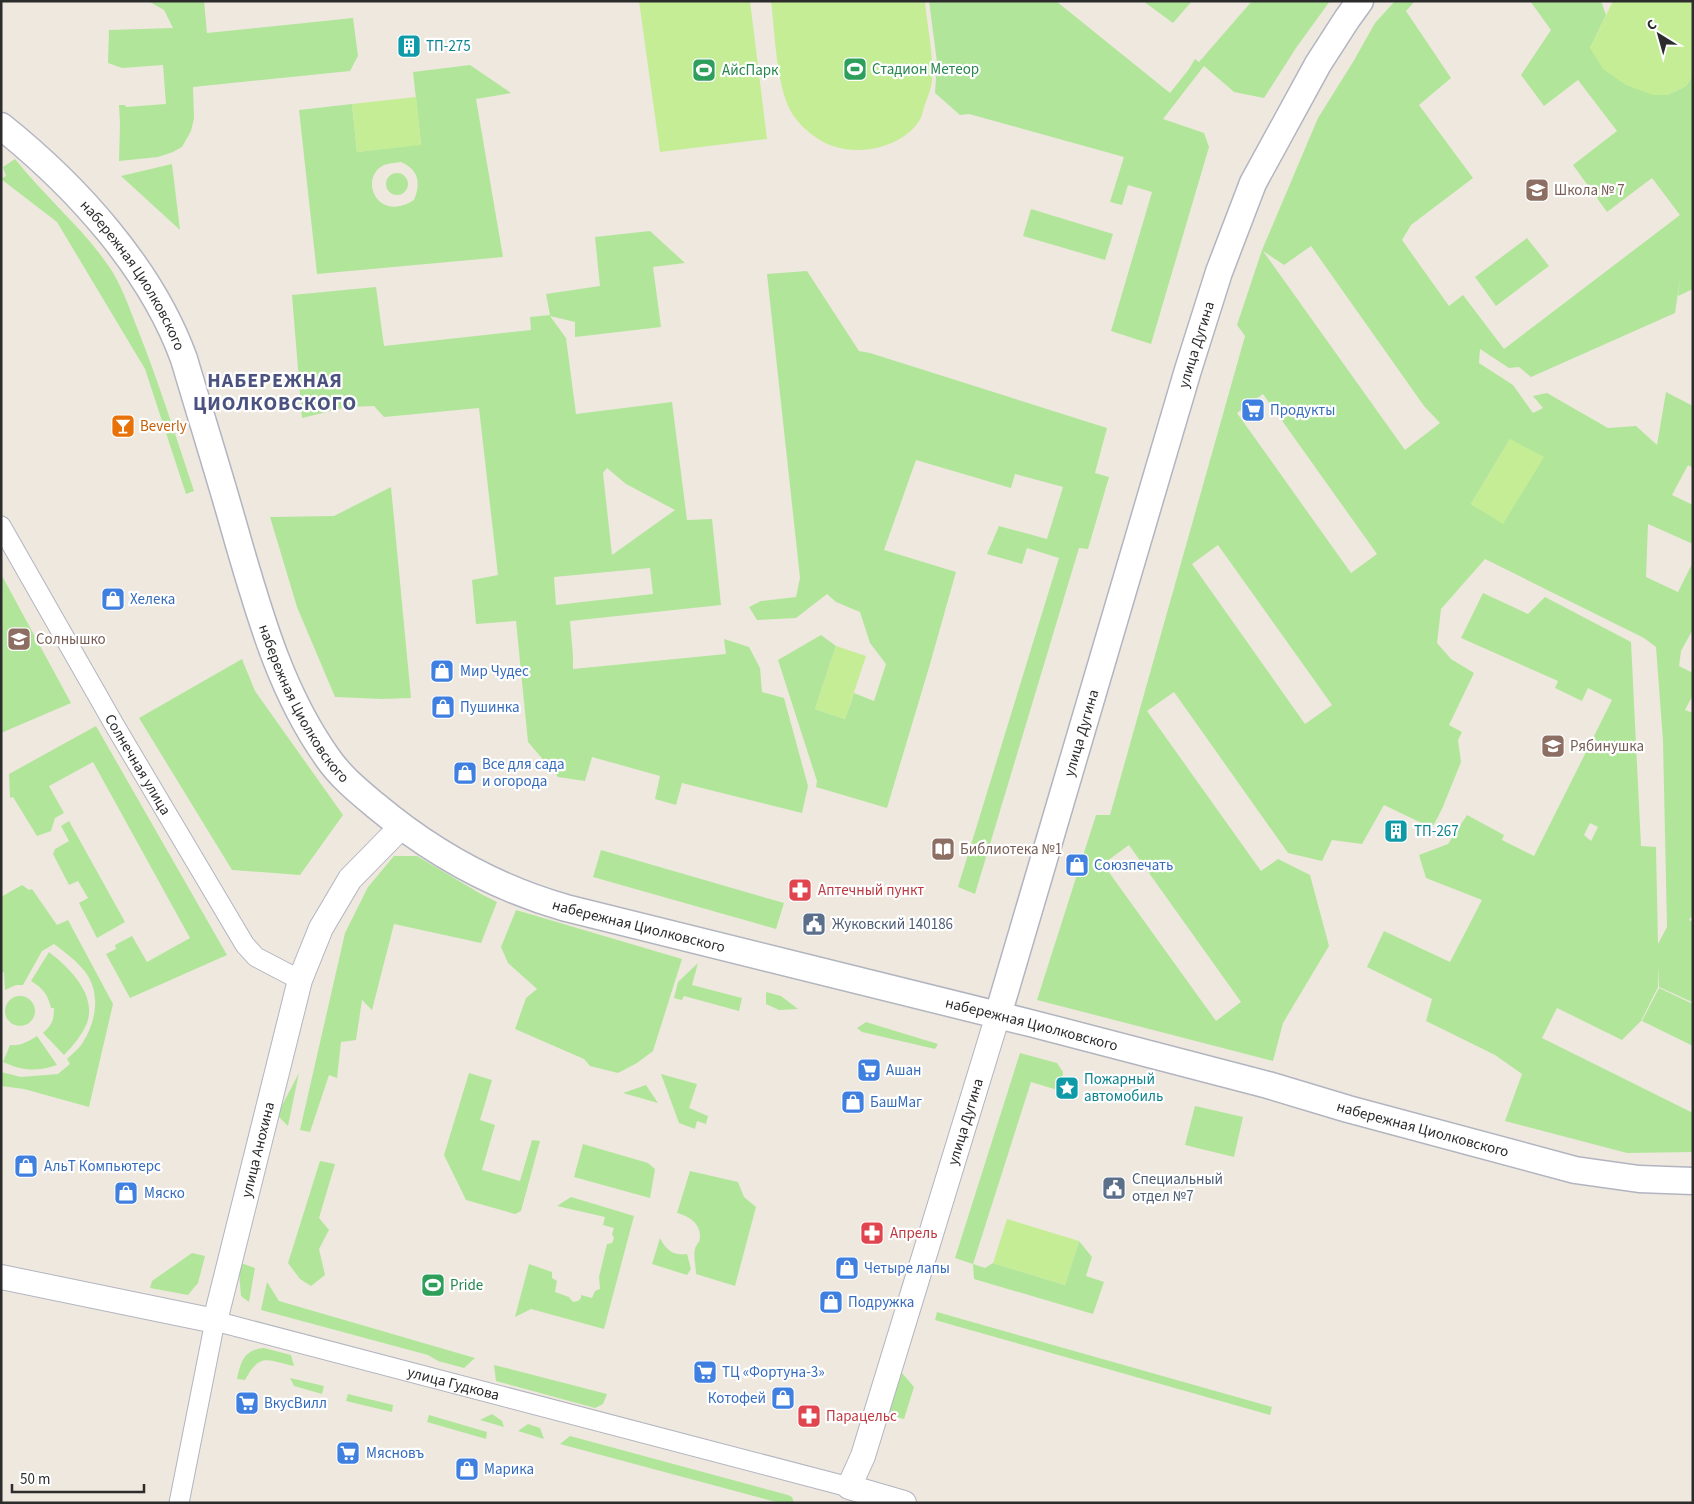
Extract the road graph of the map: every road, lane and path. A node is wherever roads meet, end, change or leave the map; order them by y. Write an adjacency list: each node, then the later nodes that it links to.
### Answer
1 (1360, 1): 6 (main road, улица Дугина)
2 (1, 126): 4 (main road, набережная Циолковского)
3 (1, 526): 5 (street, Солнечная улица)
4 (401, 827): 5 (street, улица Анохина); 6 (main road, набережная Циолковского)
5 (300, 980): 9 (street, улица Анохина)
6 (998, 1015): 7 (main road, набережная Циолковского); 10 (street, улица Дугина)
7 (1693, 1182)
8 (1, 1276): 9 (street, улица Гудкова)
9 (215, 1321): 10 (street, улица Гудкова); 11 (street, улица Анохина)
10 (849, 1487): 12 (street, улица Гудкова)
11 (179, 1503)
12 (904, 1503)

